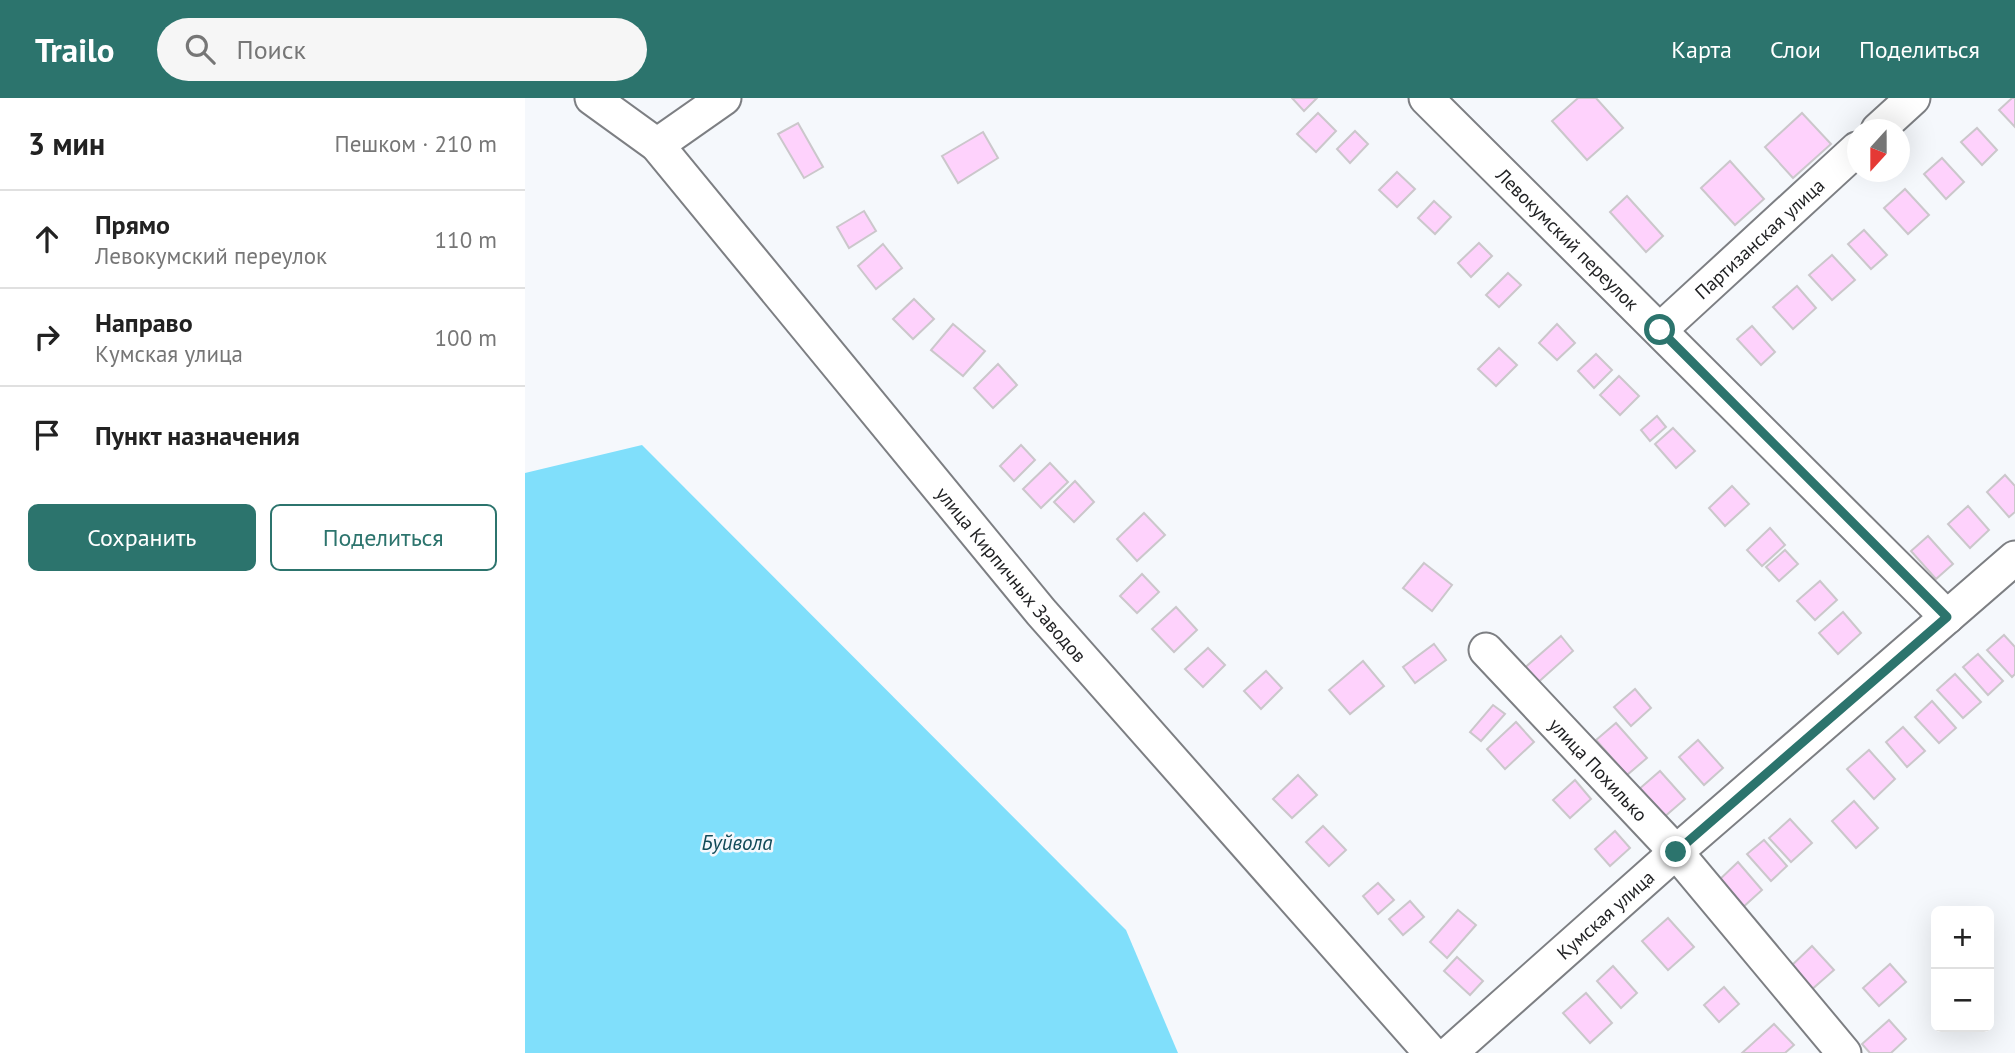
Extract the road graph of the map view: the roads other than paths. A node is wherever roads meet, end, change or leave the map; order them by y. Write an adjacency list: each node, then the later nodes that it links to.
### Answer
1 (592, 98): 6 (street, улица Кирпичных Заводов)
2 (724, 98): 6 (street)
3 (1426, 98): 8 (street, Левокумский переулок)
4 (1913, 98): 5 (street)
5 (1890, 119)
6 (657, 145): 13 (street, улица Кирпичных Заводов)
7 (1847, 158): 8 (street, Партизанская улица)
8 (1660, 330): 10 (street, Левокумский переулок)
9 (2015, 558): 10 (street, Кумская улица)
10 (1947, 617): 12 (street, Кумская улица)
11 (1486, 650): 12 (street, улица Похилько)
12 (1676, 852): 14 (street, Кумская улица); 15 (street, улица Похилько)
13 (1431, 1053)
14 (1450, 1053)
15 (1844, 1053)

